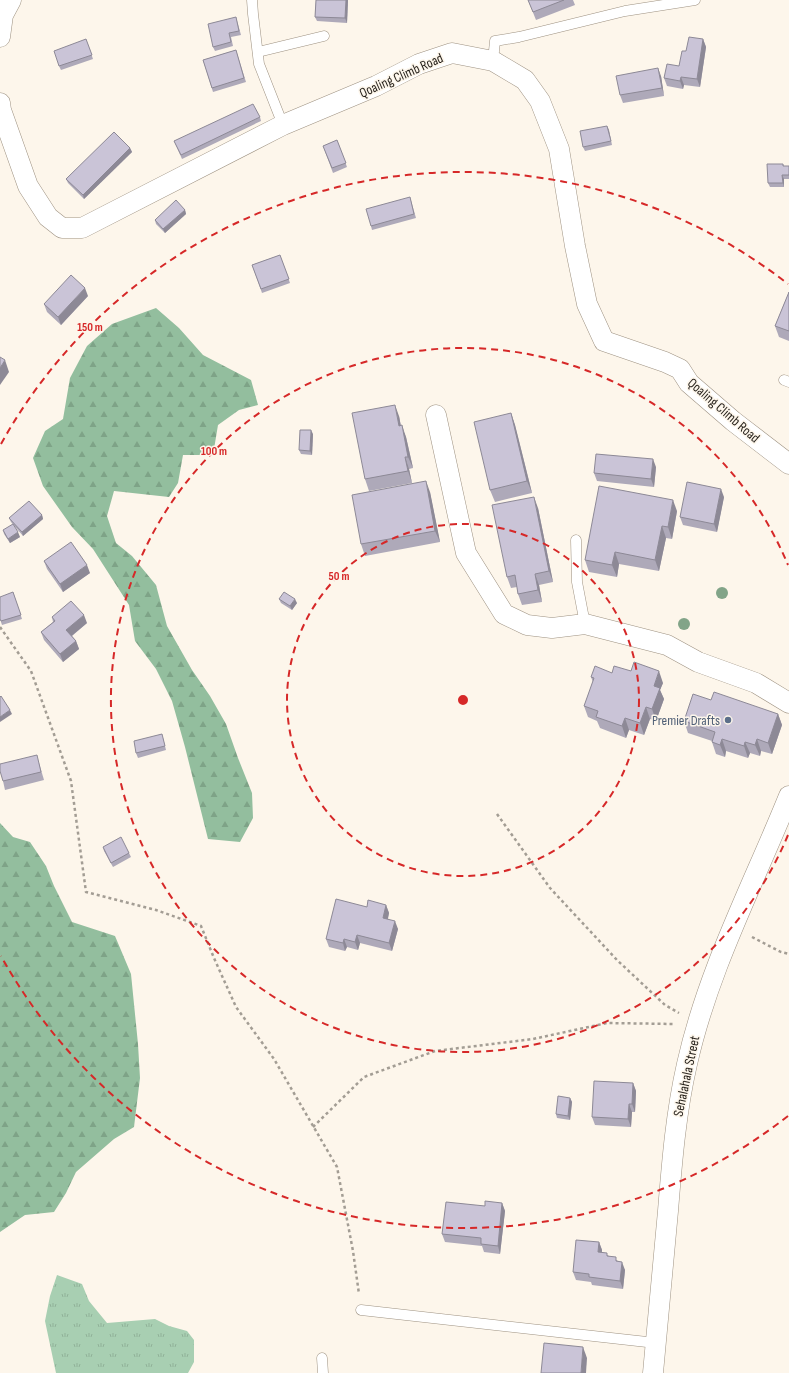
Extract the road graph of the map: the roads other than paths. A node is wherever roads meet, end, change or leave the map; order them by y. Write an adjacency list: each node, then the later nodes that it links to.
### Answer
1 (11, 0): 5 (street)
2 (252, 0): 6 (lane)
3 (695, 0): 7 (lane)
4 (324, 36): 6 (lane)
5 (0, 37)
6 (258, 52): 9 (lane)
7 (493, 61): 9 (street, Qoaling Climb Road); 11 (street, Qoaling Climb Road)
8 (0, 103): 9 (street, Qoaling Climb Road)
9 (283, 126)
10 (436, 415): 13 (street)
11 (789, 464)
12 (576, 540): 13 (lane)
13 (585, 624): 14 (street)
14 (789, 703)
15 (789, 796): 17 (street, Sehalahala Street)
16 (361, 1310): 17 (lane)
17 (656, 1343): 20 (street, Sehalahala Street)
18 (322, 1358): 19 (lane)
19 (323, 1373)
20 (653, 1373)

